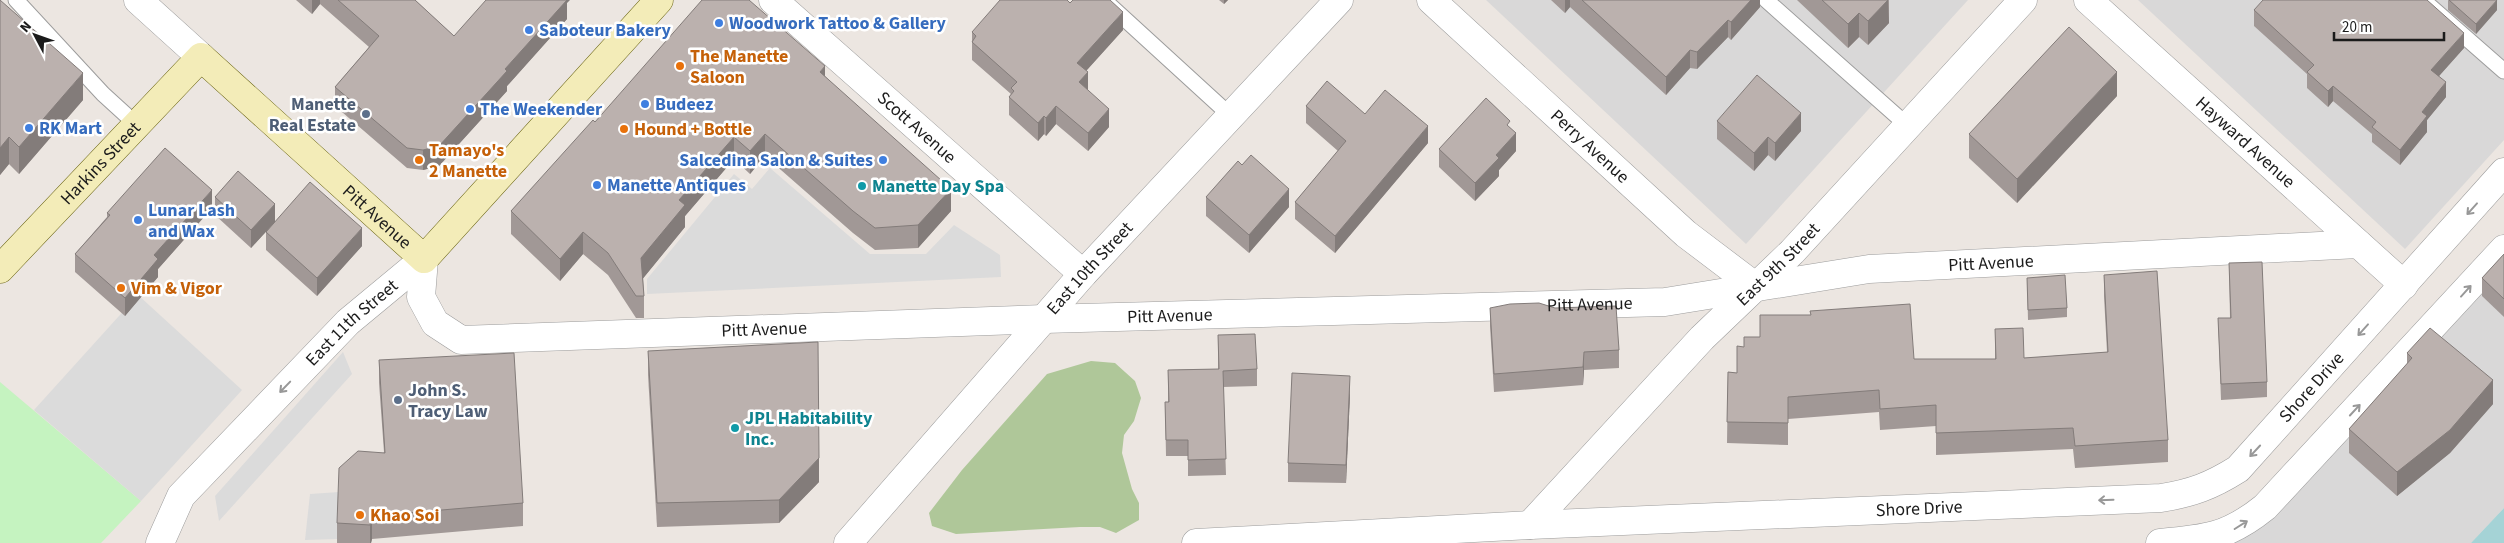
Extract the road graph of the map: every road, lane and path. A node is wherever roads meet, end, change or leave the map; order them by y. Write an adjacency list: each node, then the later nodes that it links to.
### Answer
1 (16, 0): 15 (lane)
2 (138, 0): 12 (street, Pitt Avenue)
3 (659, 0): 20 (main road, East 11th Street)
4 (773, 0): 22 (street, Scott Avenue)
5 (1104, 0): 14 (lane)
6 (1339, 0): 14 (street, East 10th Street)
7 (1431, 0): 24 (street, Perry Avenue)
8 (1766, 0): 16 (lane)
9 (2023, 0): 16 (street, East 9th Street)
10 (2088, 0): 18 (street, Hayward Avenue)
11 (2423, 0): 13 (lane)
12 (201, 57): 15 (main road, Harkins Street); 20 (main road, Pitt Avenue)
13 (2504, 71)
14 (1232, 117): 22 (street, East 10th Street)
15 (137, 125): 21 (main road, Harkins Street)
16 (1908, 126): 24 (street, East 9th Street)
17 (2504, 172): 23 (street, Shore Drive, one-way to 23)
18 (2358, 244): 23 (street, Hayward Avenue); 24 (street, Pitt Avenue)
19 (2504, 249): 30 (street, one-way to 19)
20 (424, 259): 25 (street, Pitt Avenue); 27 (street, East 11th Street, one-way to 27)
21 (0, 269)
22 (1083, 274): 25 (street, East 10th Street)
23 (2404, 285): 26 (street, Shore Drive, one-way to 26)
24 (1756, 287): 25 (street, Pitt Avenue); 26 (street, East 9th Street)
25 (1044, 319): 28 (street, East 10th Street)
26 (1530, 525): 29 (street, Shore Drive)
27 (160, 543)
28 (848, 543)
29 (1196, 543)
30 (2160, 543)

